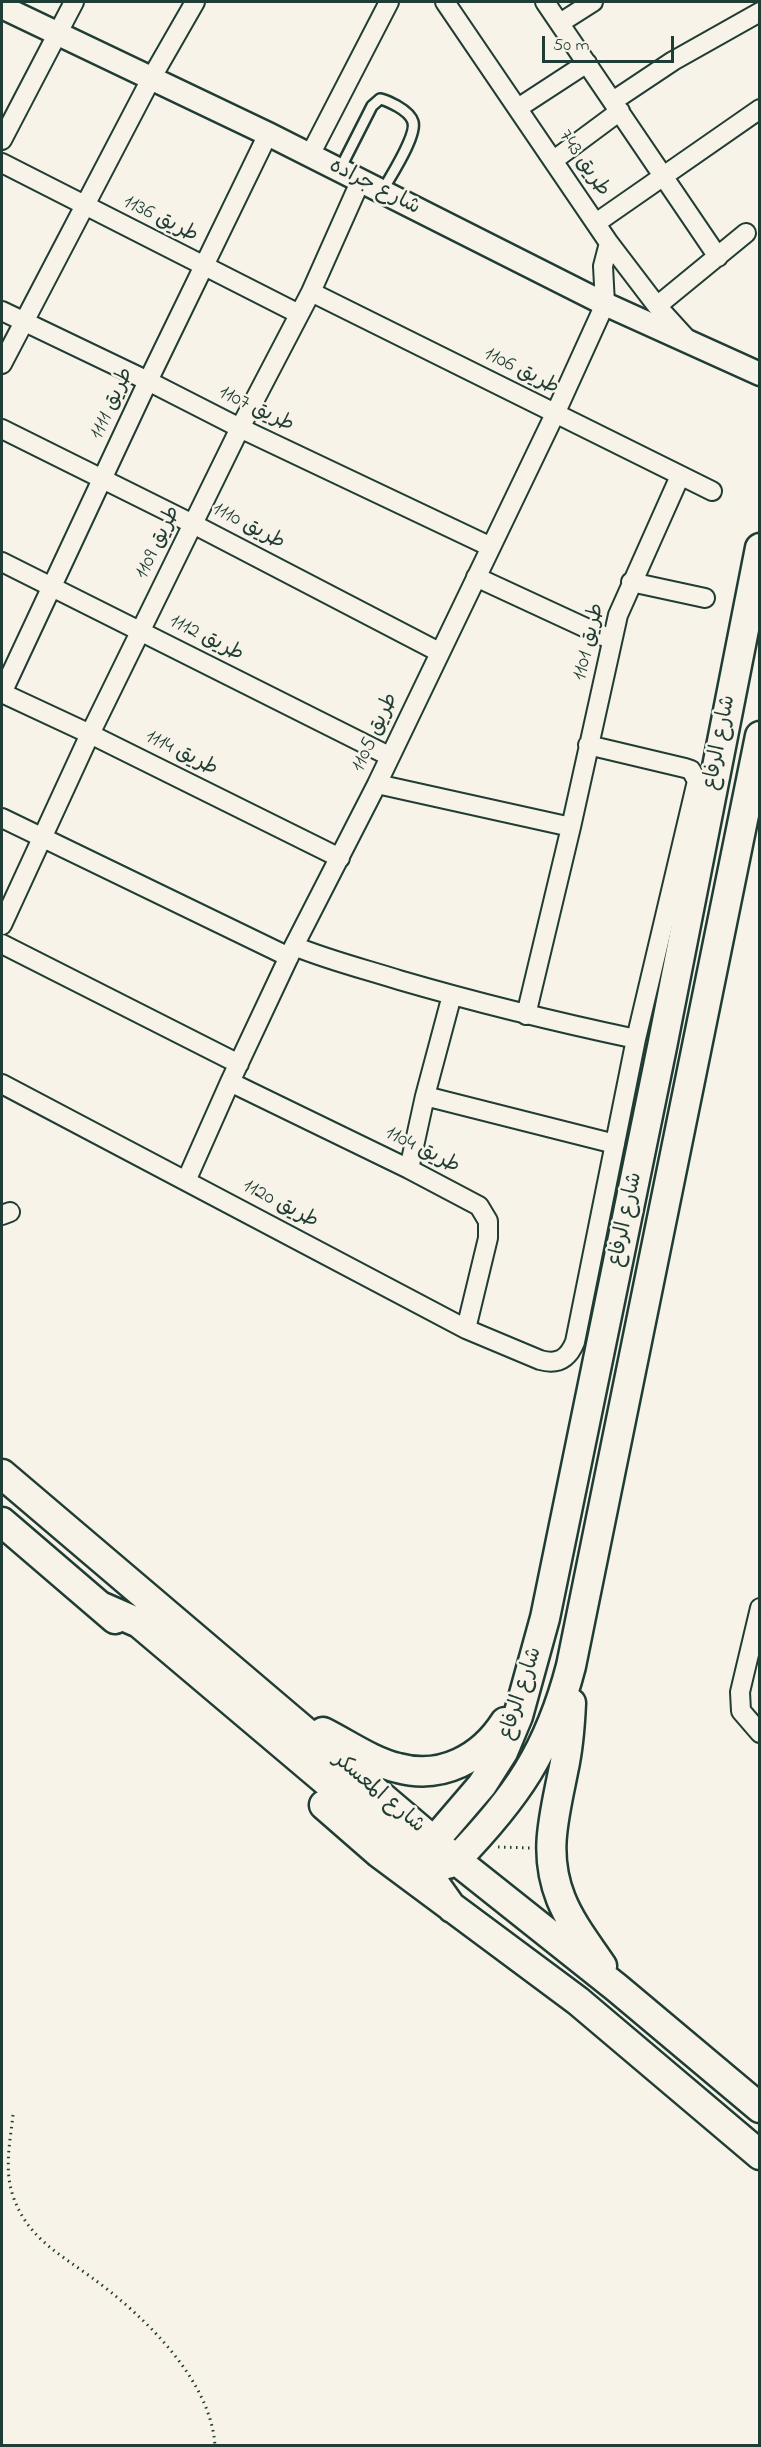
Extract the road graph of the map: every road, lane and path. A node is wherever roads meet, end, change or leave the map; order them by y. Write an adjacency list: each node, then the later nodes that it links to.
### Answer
1 (74, 2): 10 (street)
2 (195, 2): 12 (street)
3 (389, 2): 18 (street)
4 (446, 2): 14 (street, طريق 743)
5 (545, 2): 9 (street)
6 (593, 2): 9 (street)
7 (2, 7): 10 (street, شارع جراده)
8 (759, 12): 13 (street)
9 (560, 23): 11 (street)
10 (58, 33): 12 (street, شارع جراده); 17 (street)
11 (587, 63): 13 (street); 14 (street)
12 (152, 77): 16 (street, شارع جراده); 25 (street)
13 (616, 106): 19 (street); 22 (street)
14 (518, 108): 19 (street, طريق 743)
15 (759, 109): 22 (street)
16 (268, 134): 18 (street, شارع جراده); 30 (street, طريق 1111)
17 (2, 140)
18 (310, 156): 21 (street, شارع جراده)
19 (554, 160): 26 (street, طريق 743)
20 (2, 163): 25 (street, طريق 1136)
21 (339, 171): 23 (street, شارع جراده); 24 (lane)
22 (664, 176): 26 (street); 29 (street)
23 (360, 182): 24 (street, شارع جراده); 31 (street, طريق 1109)
24 (382, 193): 32 (street, شارع جراده)
25 (83, 206): 30 (street, طريق 1136); 36 (street)
26 (596, 223): 28 (street, طريق 743)
27 (746, 233): 29 (street)
28 (609, 243): 32 (street); 33 (street, طريق 743)
29 (718, 257): 33 (street)
30 (203, 267): 35 (street, طريق 1136); 40 (street, طريق 1111)
31 (311, 292): 35 (street, طريق 1109); 41 (street, طريق 1106)
32 (604, 304): 37 (street, شارع جراده); 41 (street, طريق 1105)
33 (657, 306): 37 (street, طريق 743)
34 (2, 311): 36 (street, طريق 1107)
35 (299, 314): 42 (street, طريق 1109)
36 (24, 321): 38 (street); 40 (street, طريق 1107)
37 (692, 345): 39 (street, شارع جراده)
38 (2, 364)
39 (755, 370)
40 (148, 381): 42 (street, طريق 1107); 45 (street, طريق 1111)
41 (555, 414): 44 (street, طريق 1106); 48 (street, طريق 1105)
42 (240, 428): 47 (street, طريق 1109); 48 (street, طريق 1107)
43 (2, 429): 45 (street, طريق 1110)
44 (680, 476): 46 (street, طريق 1106); 52 (street, طريق 1101)
45 (102, 481): 47 (street, طريق 1110); 53 (street, طريق 1111)
46 (712, 492)
47 (194, 524): 55 (street, طريق 1109); 57 (street, طريق 1110)
48 (491, 547): 51 (street, طريق 1105)
49 (759, 548): 89 (main road, شارع الرفاع)
50 (2, 562): 53 (street, طريق 1112)
51 (476, 577): 56 (street); 57 (street, طريق 1105)
52 (632, 582): 54 (street); 56 (street, طريق 1101)
53 (52, 587): 55 (street, طريق 1112); 58 (street, طريق 1111)
54 (705, 598)
55 (141, 632): 59 (street, طريق 1109); 62 (street, طريق 1112)
56 (612, 640): 61 (street, طريق 1101)
57 (439, 652): 62 (street, طريق 1105)
58 (2, 693): 59 (street, طريق 1114)
59 (90, 734): 66 (street, طريق 1109); 67 (street, طريق 1114)
60 (759, 736): 88 (main road, شارع الرفاع)
61 (588, 745): 65 (street, طريق 1101); 73 (street)
62 (389, 756): 63 (street, طريق 1105)
63 (377, 784): 65 (street); 67 (street, طريق 1105)
64 (2, 818): 66 (street)
65 (571, 827): 72 (street, طريق 1101)
66 (42, 836): 68 (street, طريق 1109); 70 (street)
67 (339, 858): 70 (street, طريق 1105)
68 (2, 925)
69 (2, 944): 74 (street)
70 (292, 952): 71 (street); 74 (street, طريق 1105)
71 (452, 995): 72 (street); 77 (street)
72 (526, 1015): 73 (street)
73 (636, 1039): 78 (street)
74 (239, 1064): 75 (street, طريق 1105)
75 (230, 1082): 79 (street, طريق 1104); 80 (street, طريق 1105)
76 (2, 1084): 80 (street, طريق 1120)
77 (425, 1096): 78 (street); 79 (street)
78 (615, 1144): 81 (street, طريق 1120)
79 (409, 1169): 81 (street, طريق 1104)
80 (186, 1181): 81 (street, طريق 1120)
81 (466, 1329)
82 (2, 1463): 84 (street)
83 (2, 1474): 84 (main road, شارع المعسكر)
84 (38, 1506): 90 (main road, شارع المعسكر)
85 (2, 1522): 86 (main road, شارع المعسكر)
86 (100, 1606): 92 (main road); 93 (main road, شارع المعسكر)
87 (759, 1608): 91 (street)
88 (572, 1666): 92 (main road, شارع الرفاع); 94 (main road)
89 (529, 1678): 90 (main road); 92 (main road, شارع الرفاع)
90 (279, 1709): 92 (main road, شارع المعسكر)
91 (759, 1733)
92 (440, 1856): 93 (main road); 94 (main road, شارع المعسكر)
93 (452, 1908): 97 (main road, شارع المعسكر)
94 (617, 1988): 95 (main road, شارع المعسكر)
95 (759, 2108)
96 (13, 2115): 98 (path)
97 (759, 2155)
98 (215, 2445)

